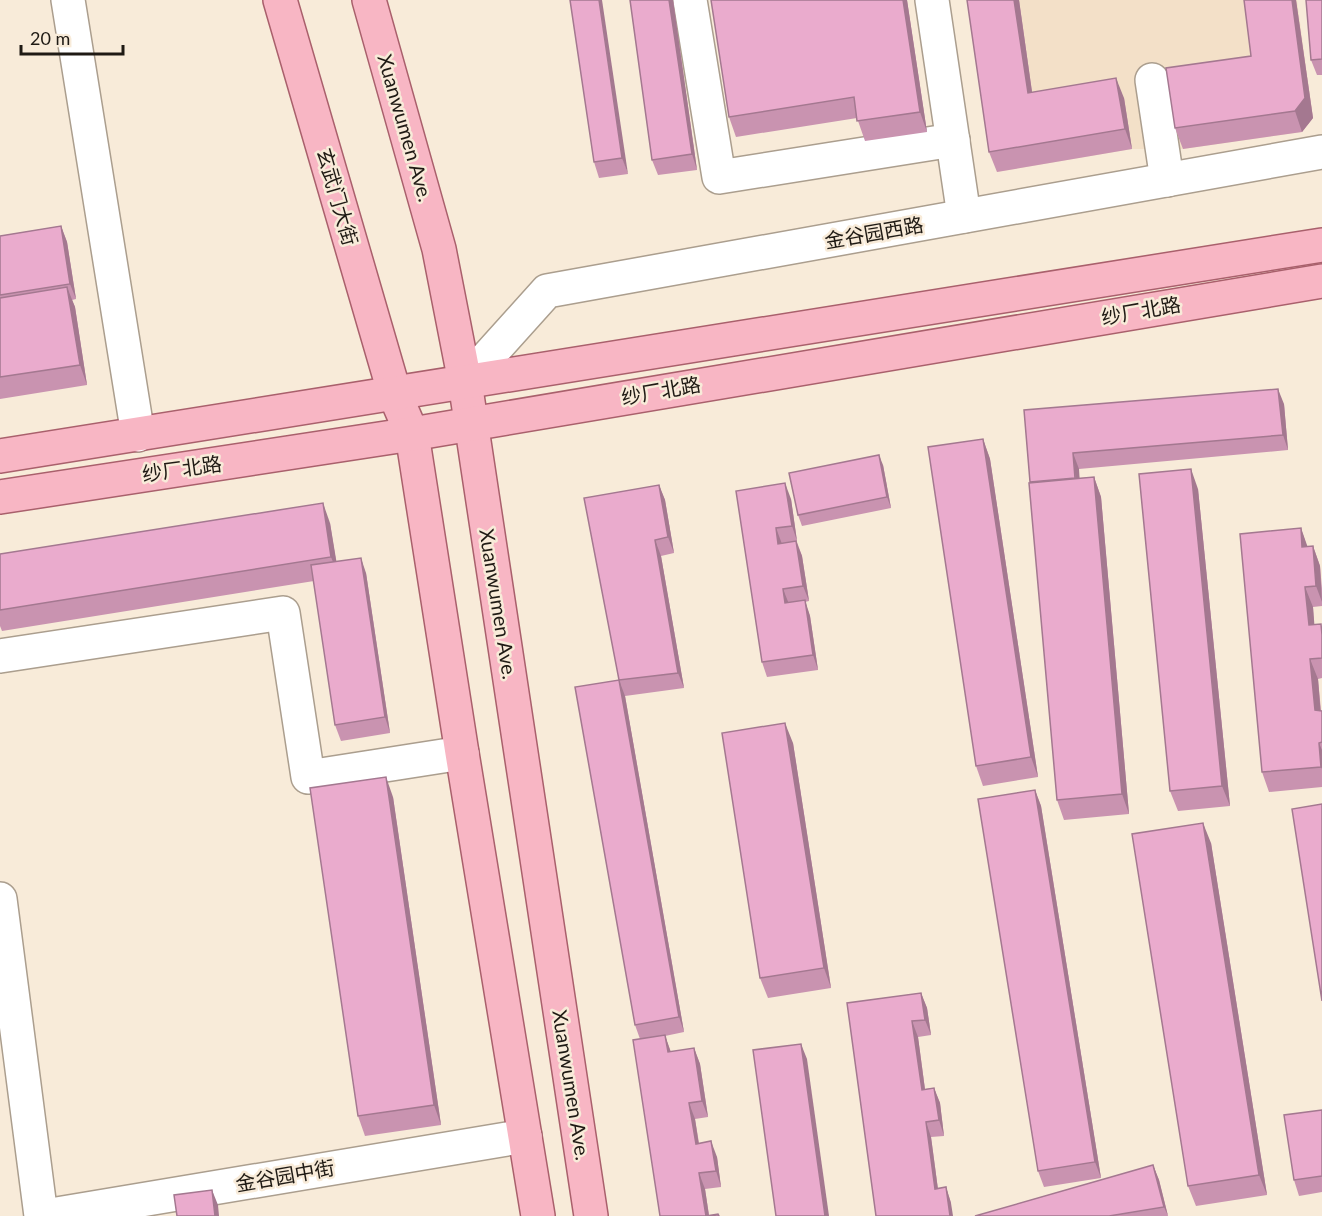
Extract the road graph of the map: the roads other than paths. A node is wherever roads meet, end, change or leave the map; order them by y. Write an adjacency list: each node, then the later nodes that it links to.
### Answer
1 (68, 0): 17 (street)
2 (280, 0): 14 (main road, 玄武门大街)
3 (369, 0): 13 (main road, Xuanwumen Ave.)
4 (690, 0): 7 (street)
5 (932, 0): 7 (street)
6 (1152, 80): 9 (street)
7 (953, 140): 10 (street)
8 (1322, 152): 9 (street, 金谷园西路)
9 (1167, 180): 10 (street, 金谷园西路)
10 (964, 216): 13 (street, 金谷园西路)
11 (1322, 245): 13 (main road, 纱厂北路)
12 (1322, 281): 15 (main road, 纱厂北路)
13 (465, 382): 14 (main road, 纱厂北路); 15 (main road, Xuanwumen Ave.)
14 (395, 395): 16 (main road); 17 (main road, 纱厂北路)
15 (471, 424): 16 (main road, 纱厂北路); 27 (main road, Xuanwumen Ave.)
16 (412, 434): 19 (main road, 纱厂北路); 21 (main road)
17 (138, 435): 18 (main road, 纱厂北路)
18 (0, 456)
19 (0, 496)
20 (0, 656): 21 (street)
21 (462, 753): 23 (main road)
22 (0, 899): 25 (street)
23 (525, 1136): 24 (street, 金谷园中街); 26 (main road)
24 (121, 1210): 25 (street, 金谷园中街)
25 (43, 1216)
26 (538, 1216)
27 (591, 1216)

